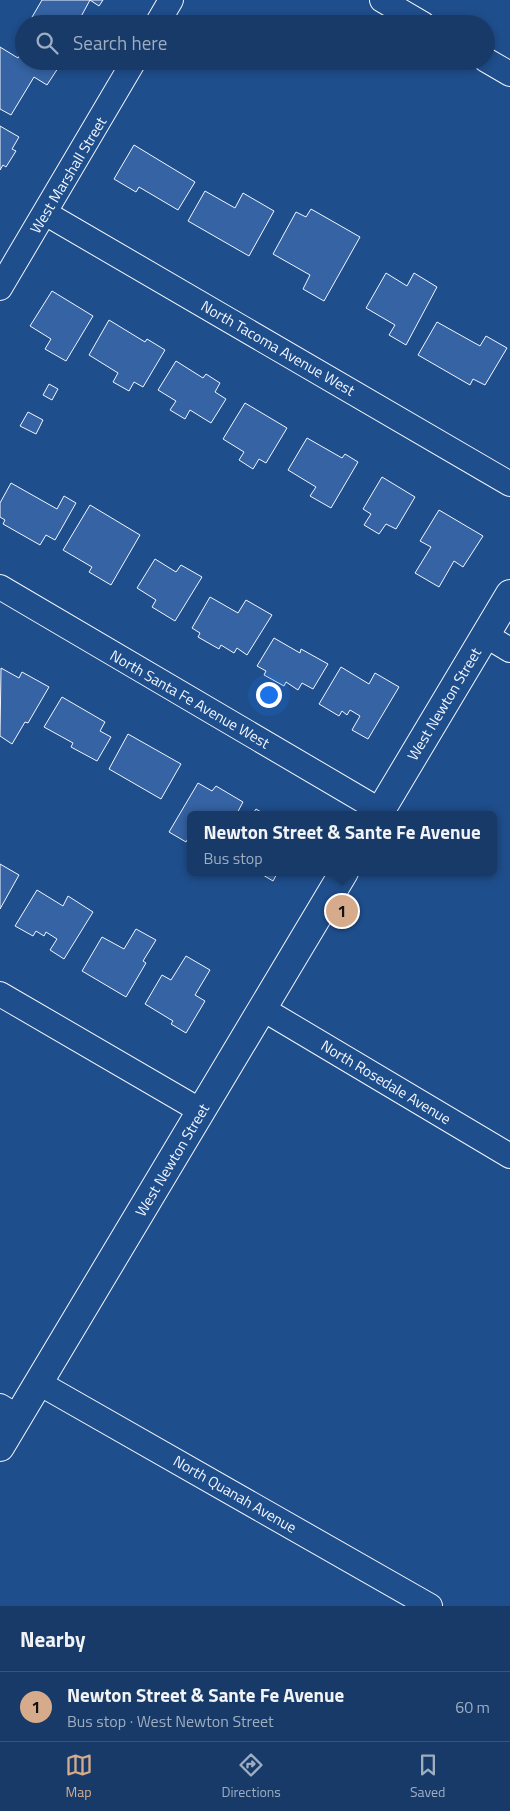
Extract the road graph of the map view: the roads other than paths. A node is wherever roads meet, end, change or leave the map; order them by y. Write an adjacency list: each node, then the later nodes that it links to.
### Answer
1 (170, 0): 3 (street)
2 (382, 0): 4 (street)
3 (161, 15)
4 (408, 15)
5 (495, 65): 7 (street)
6 (129, 70): 8 (street, West Marshall Street)
7 (510, 74)
8 (45, 213): 9 (street, West Marshall Street); 10 (street, North Tacoma Avenue West)
9 (0, 288)
10 (510, 484)
11 (0, 587): 15 (street, North Santa Fe Avenue West)
12 (510, 594): 13 (street, West Newton Street)
13 (486, 636): 14 (street); 16 (street, West Newton Street)
14 (510, 650)
15 (377, 811)
16 (381, 811)
17 (342, 876): 19 (street, West Newton Street)
18 (0, 994): 20 (street)
19 (263, 1009): 20 (street, West Newton Street); 21 (street, North Rosedale Avenue)
20 (201, 1111): 22 (street, West Newton Street)
21 (510, 1156)
22 (39, 1383): 23 (street, West Newton Street); 25 (street, North Quanah Avenue)
23 (9, 1411): 24 (street, West Newton Street)
24 (0, 1447)
25 (430, 1606)

